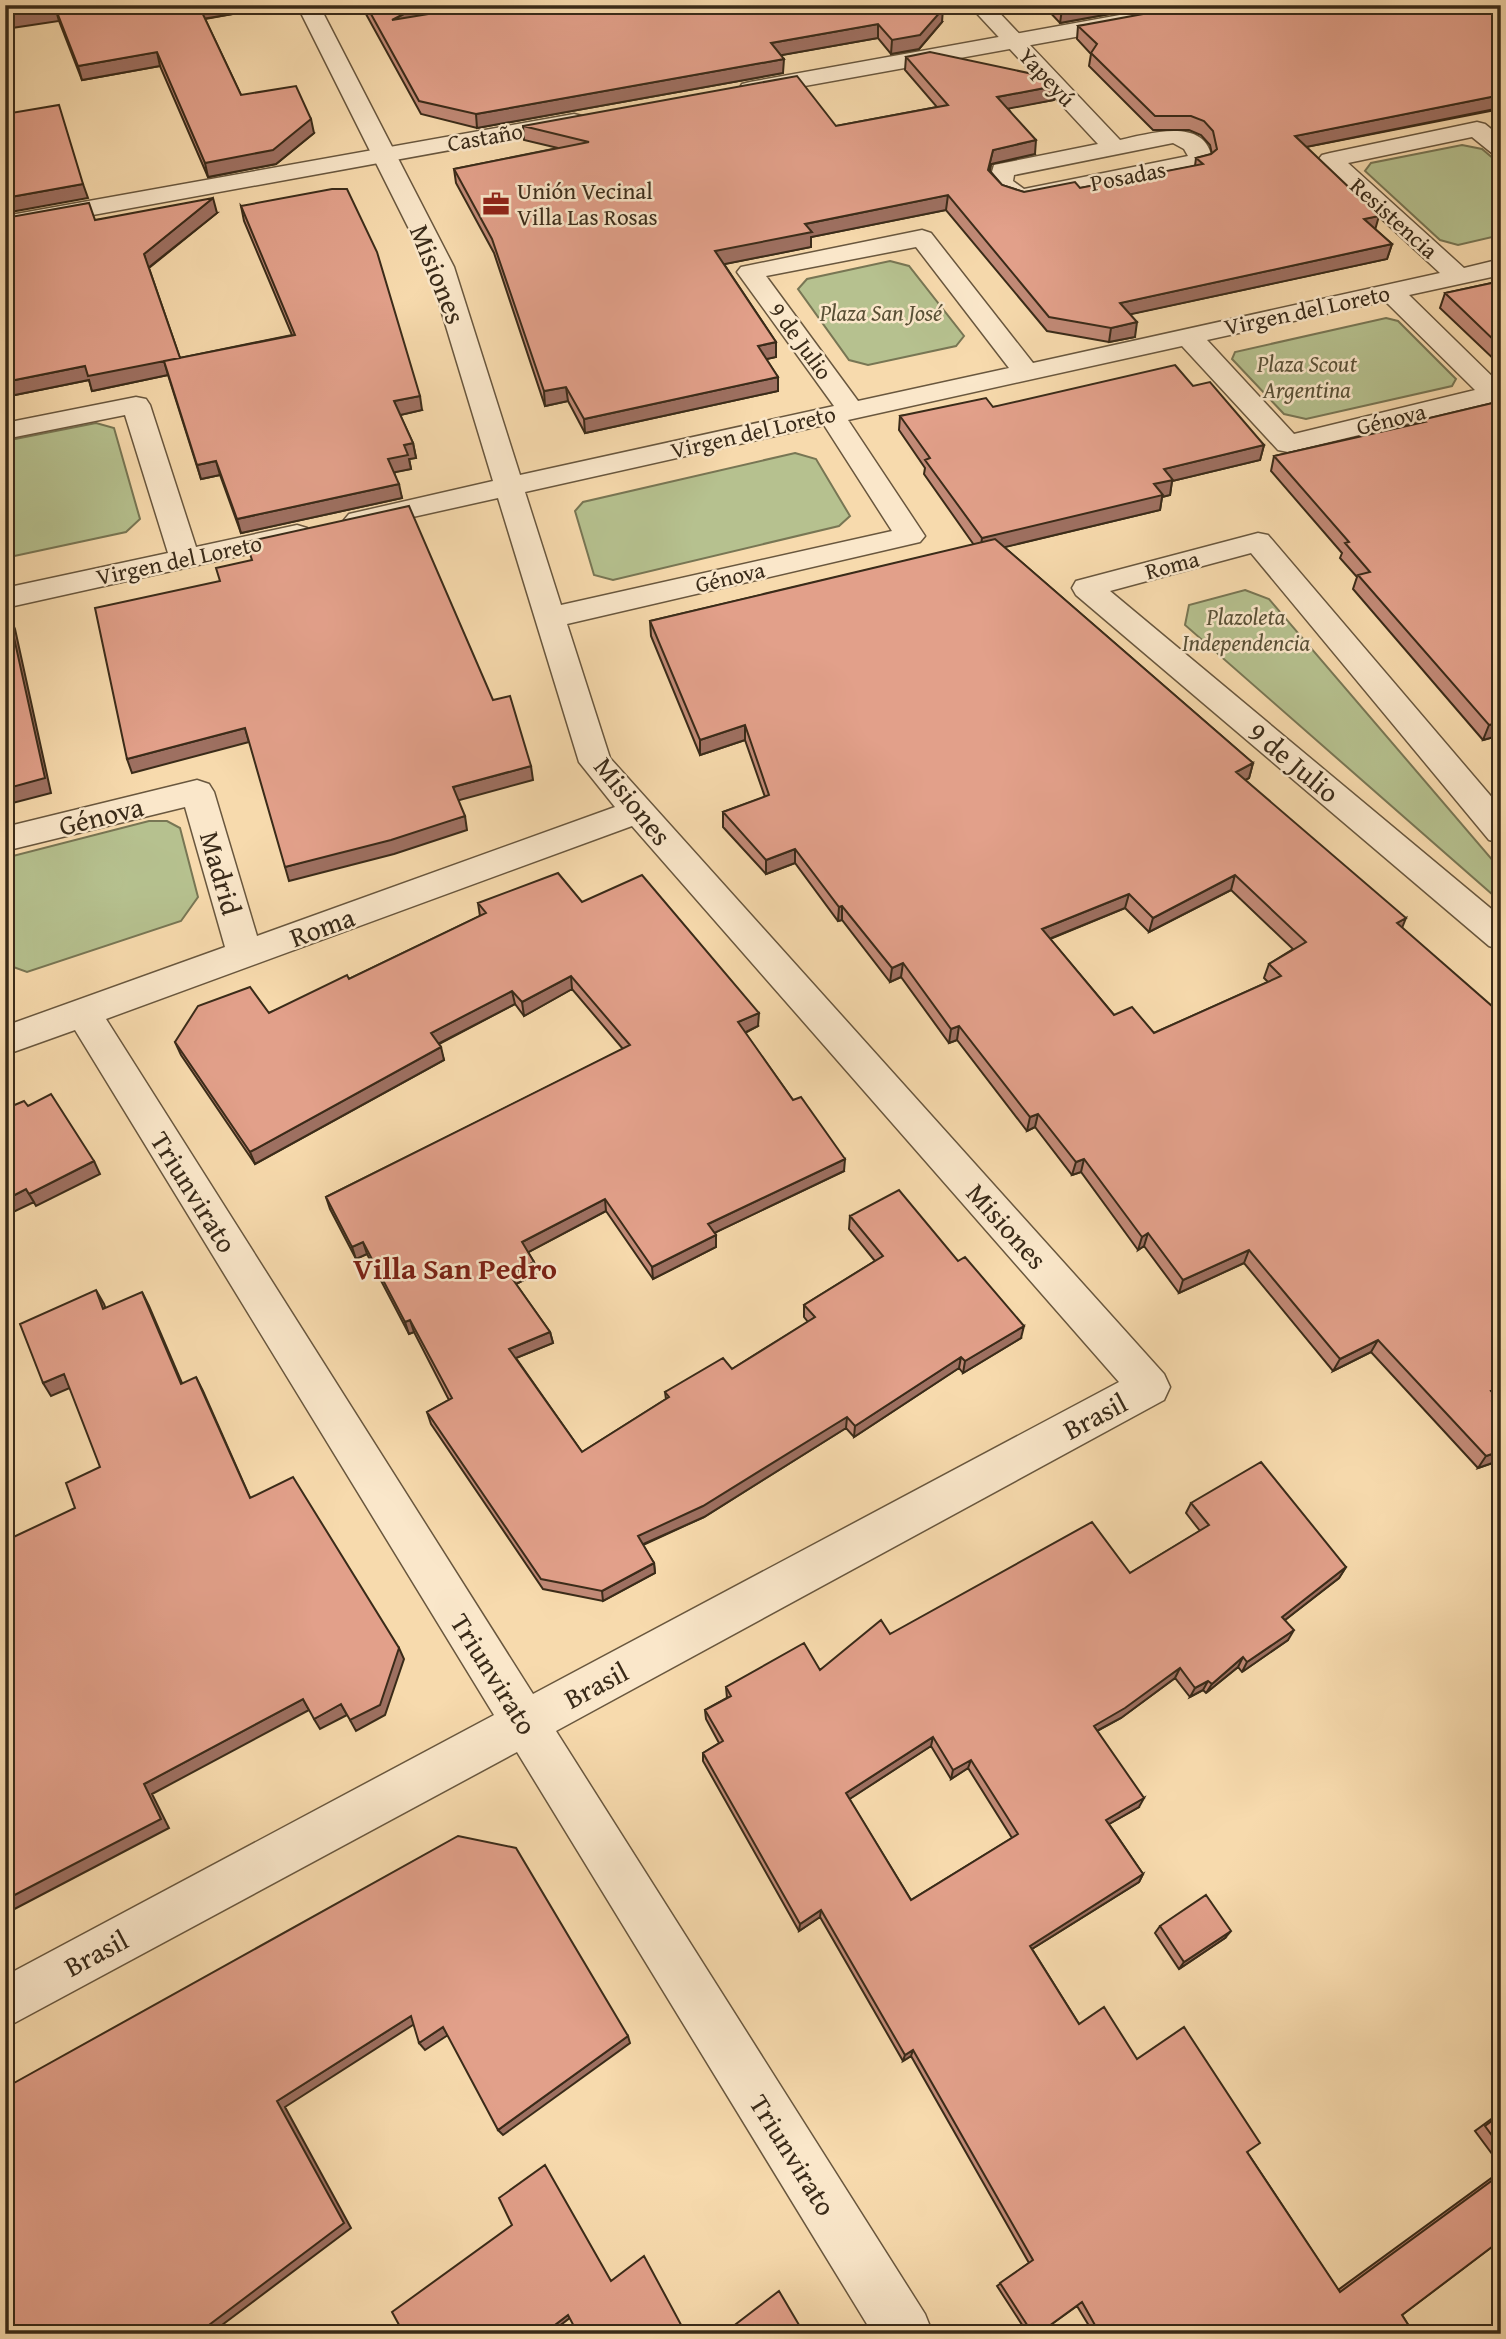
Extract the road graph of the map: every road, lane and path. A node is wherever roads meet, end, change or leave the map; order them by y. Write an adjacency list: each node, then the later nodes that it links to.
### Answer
1 (308, 5): 9 (street, Misiones)
2 (980, 5): 4 (street, Yapeyú)
3 (1213, 5): 4 (street)
4 (1014, 41): 5 (street); 7 (street, Yapeyú)
5 (730, 93)
6 (594, 118): 9 (street, Castaño)
7 (1115, 148): 7 (street, Posadas)
8 (1501, 149): 12 (street, Resistencia)
9 (385, 155): 10 (street, Castaño); 18 (street, Misiones)
10 (5, 225)
11 (1501, 267): 12 (street, Virgen del Loreto)
12 (1458, 276): 13 (street, Virgen del Loreto)
13 (1390, 291): 14 (street, Virgen del Loreto); 14 (street, Génova)
14 (1188, 336): 15 (street, Virgen del Loreto)
15 (1026, 372): 16 (street, Virgen del Loreto); 16 (street, 9 de Julio)
16 (841, 413): 18 (street, Virgen del Loreto); 19 (street, 9 de Julio)
17 (5, 431): 20 (street)
18 (509, 486): 20 (street, Virgen del Loreto); 23 (street, Misiones)
19 (910, 536): 23 (street, Génova)
20 (185, 559): 22 (street, Virgen del Loreto)
21 (1087, 588): 26 (street, Roma); 28 (street, 9 de Julio)
22 (5, 598)
23 (550, 618): 25 (street, Misiones)
24 (197, 792): 27 (street, Génova); 29 (street, Madrid)
25 (638, 811): 29 (street, Roma); 32 (street, Misiones)
26 (1501, 831)
27 (5, 839)
28 (1501, 937)
29 (245, 954): 30 (street, Roma)
30 (83, 1013): 31 (street, Roma); 33 (street, Triunvirato)
31 (5, 1041)
32 (1149, 1387): 33 (street, Brasil)
33 (524, 1723): 34 (street, Brasil); 35 (street, Triunvirato)
34 (5, 2003)
35 (905, 2334)

